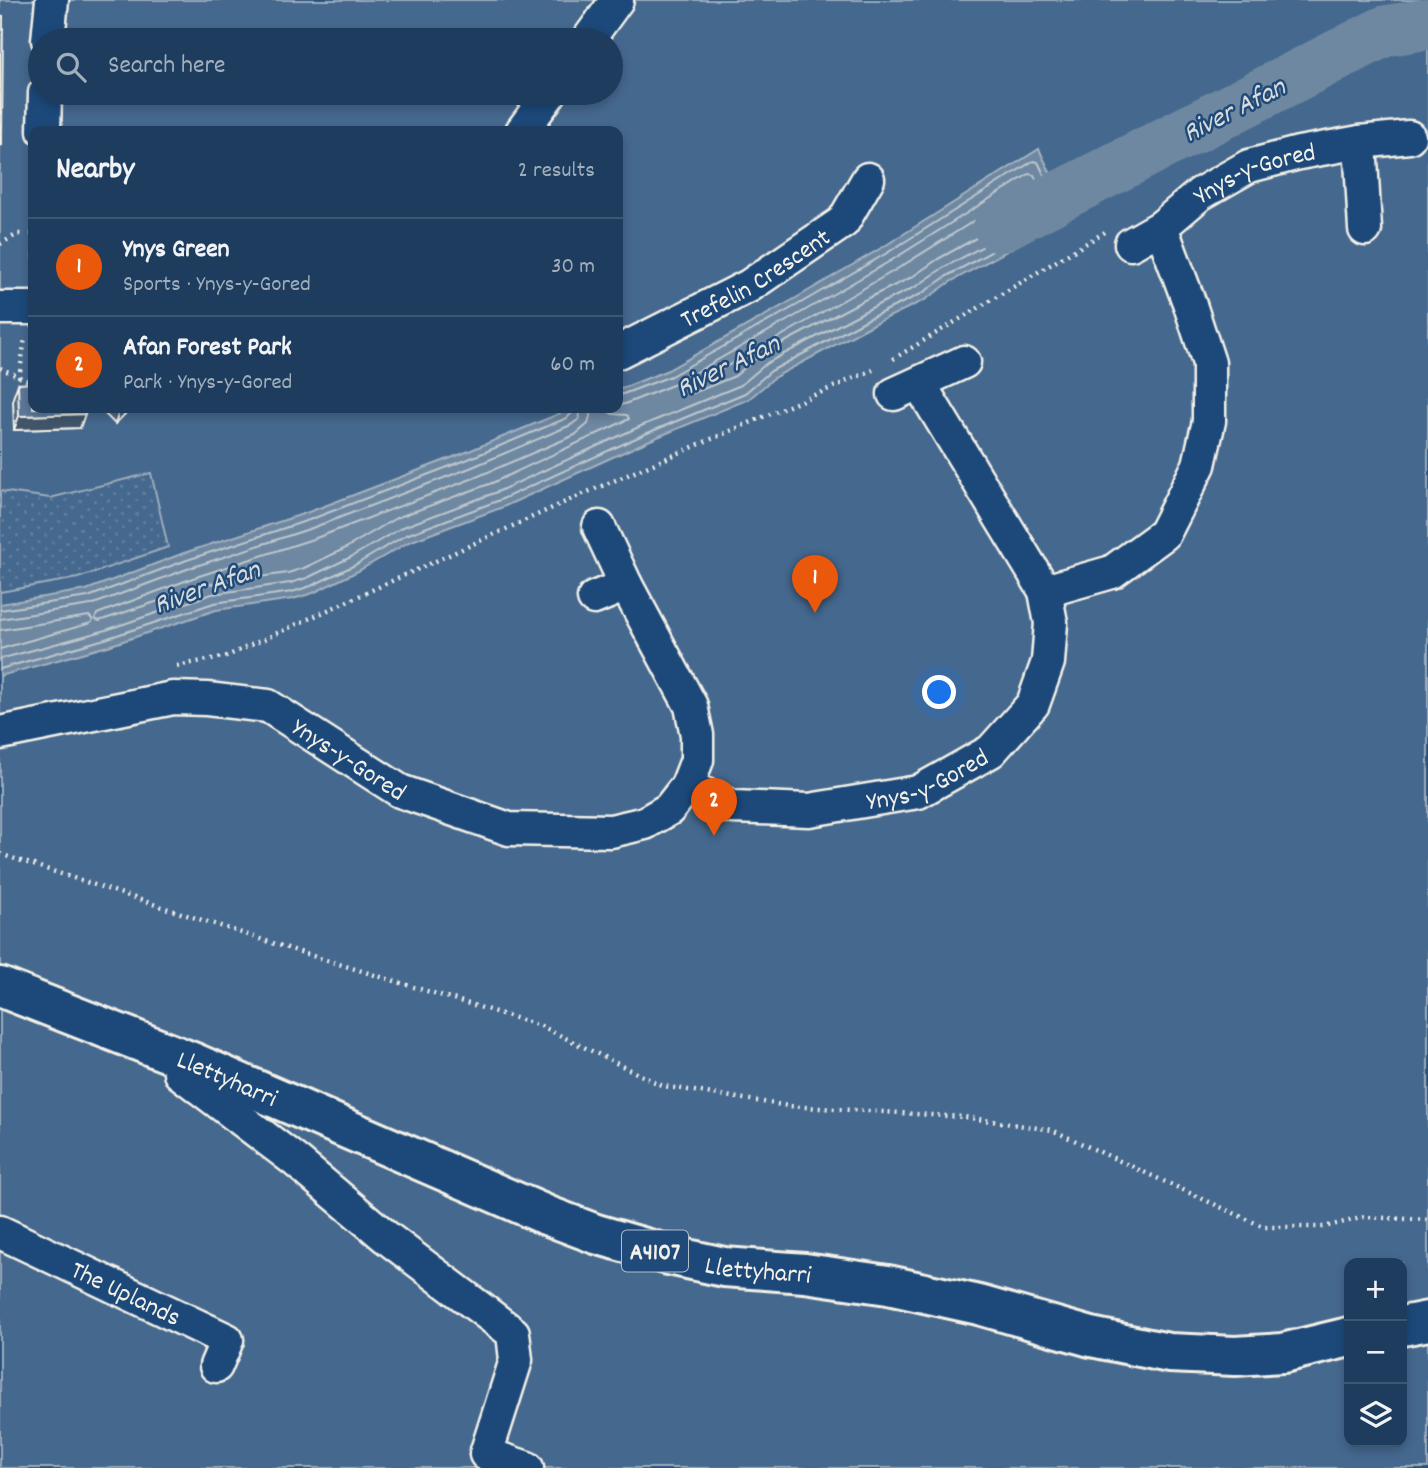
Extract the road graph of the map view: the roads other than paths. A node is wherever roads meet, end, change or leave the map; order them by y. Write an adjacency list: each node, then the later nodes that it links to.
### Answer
1 (52, 0): 3 (street)
2 (617, 0): 4 (street)
3 (49, 28)
4 (597, 28)
5 (45, 105): 7 (street)
6 (541, 105): 8 (street)
7 (44, 126)
8 (526, 126)
9 (1409, 137): 10 (street, Ynys-y-Gored)
10 (1360, 142): 12 (street, Ynys-y-Gored); 13 (street, Ynys-y-Gored)
11 (868, 179): 17 (street, Trefelin Crescent)
12 (1161, 227): 14 (street, Ynys-y-Gored); 21 (street)
13 (1365, 229)
14 (1124, 234)
15 (0, 308): 16 (street)
16 (28, 322)
17 (623, 349)
18 (964, 362): 21 (street, Ynys-y-Gored)
19 (599, 527): 20 (street, Ynys-y-Gored)
20 (626, 585): 22 (street); 24 (street, Ynys-y-Gored)
21 (1045, 591): 24 (street, Ynys-y-Gored)
22 (594, 598)
23 (0, 733): 24 (street, Ynys-y-Gored)
24 (687, 786)
25 (0, 987): 26 (main road, Llettyharri / A4107)
26 (191, 1062): 30 (main road, Llettyharri / A4107); 32 (street)
27 (0, 1232): 31 (street, The Uplands)
28 (1428, 1321): 29 (main road)
29 (1407, 1325)
30 (1344, 1338)
31 (216, 1366)
32 (527, 1468)

